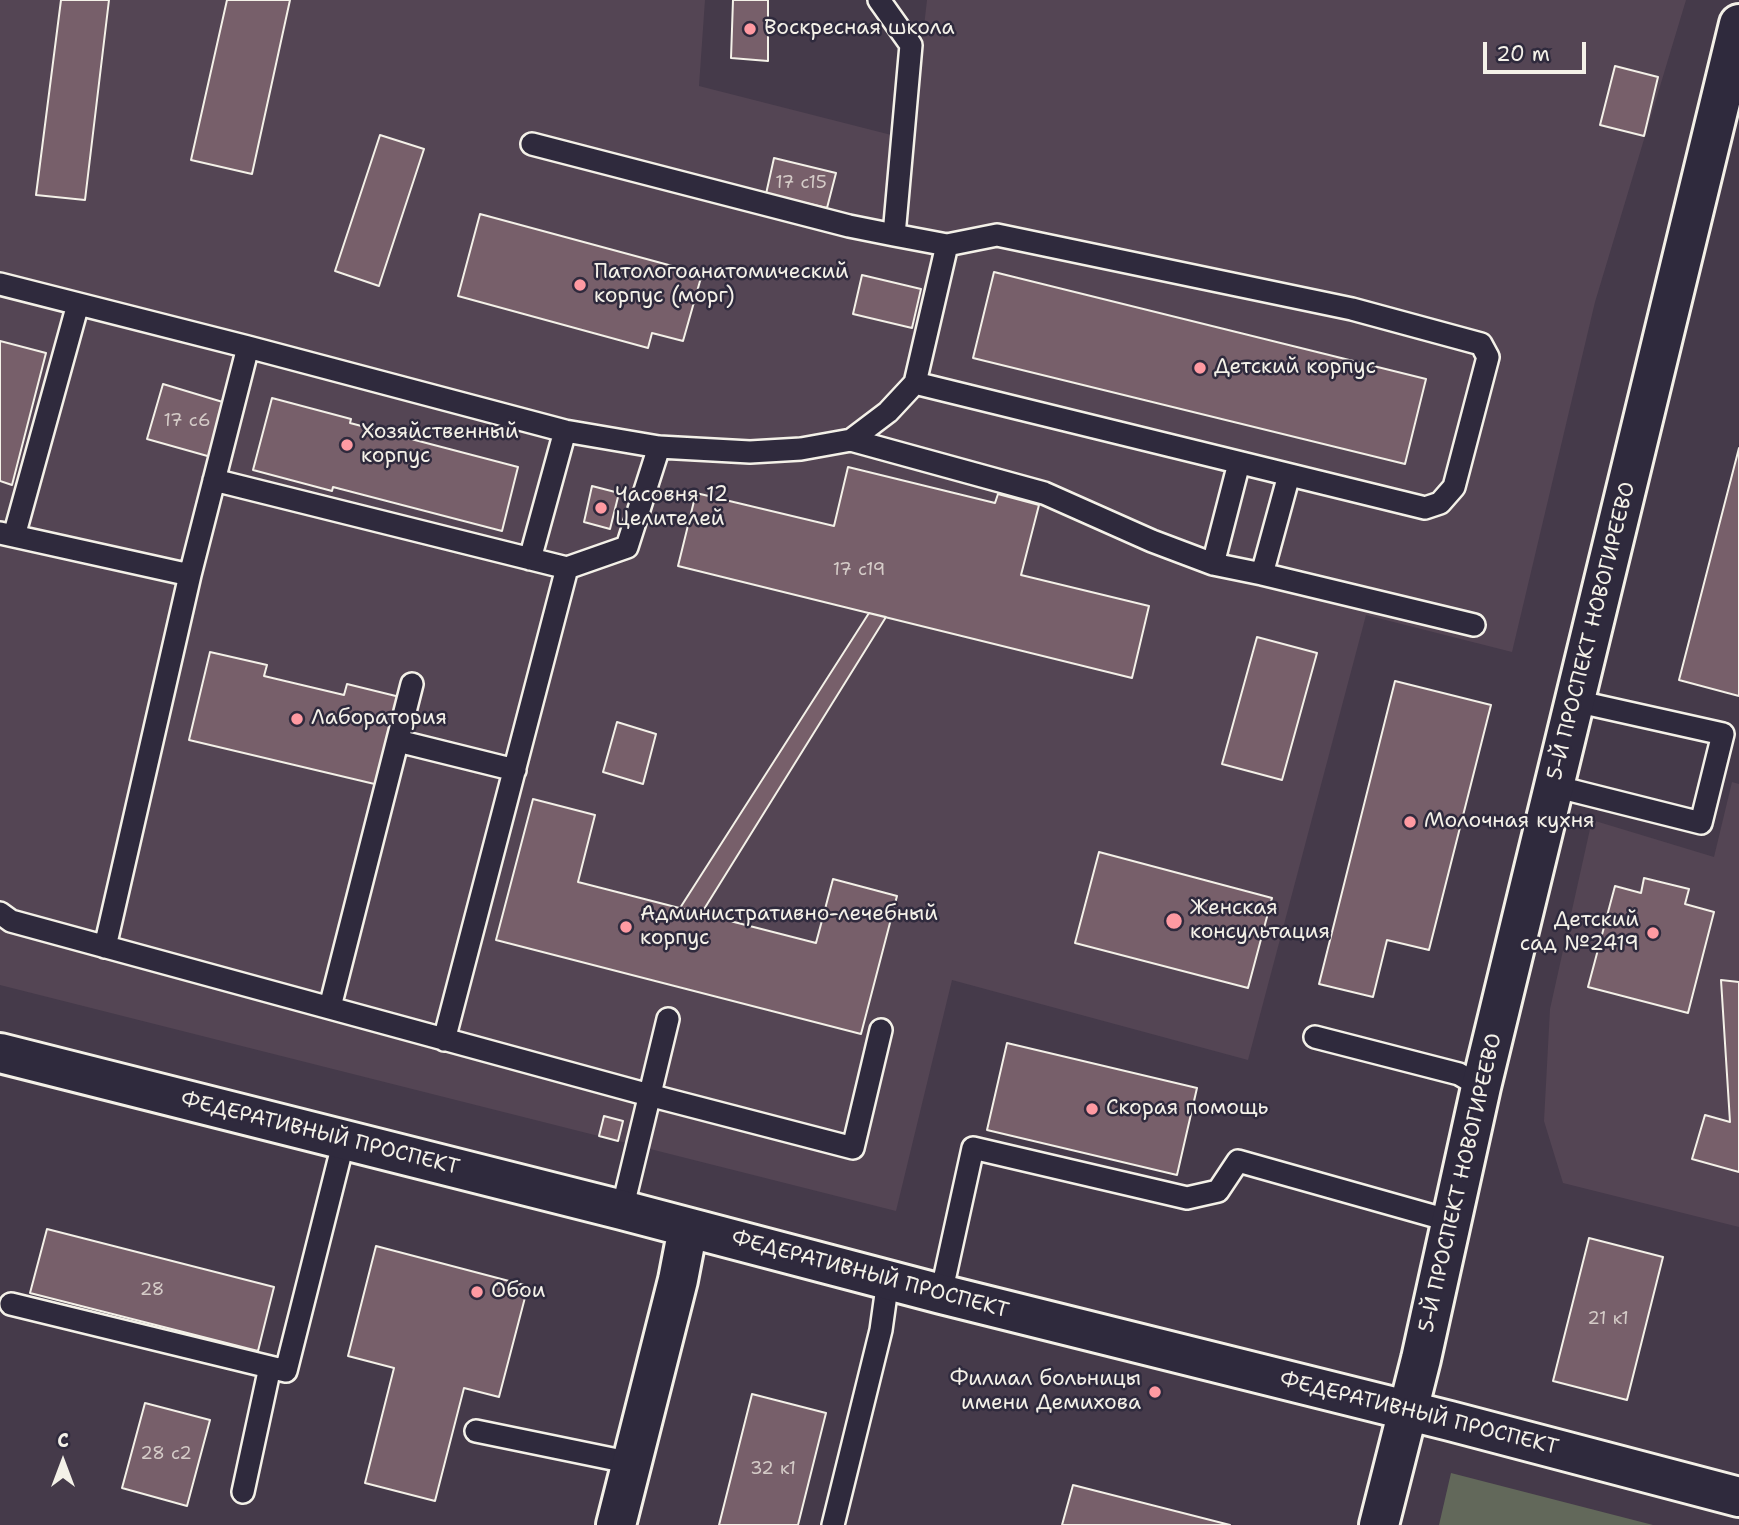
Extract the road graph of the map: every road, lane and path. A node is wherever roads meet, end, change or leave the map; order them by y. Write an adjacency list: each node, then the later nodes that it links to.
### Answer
1 (879, 0): 4 (lane)
2 (1739, 24): 24 (street, 5-Й ПРОСПЕКТ НОВОГИРЕЕВО)
3 (532, 144): 4 (lane)
4 (894, 235): 5 (lane)
5 (947, 246): 9 (lane); 14 (lane)
6 (0, 284): 7 (lane)
7 (78, 304): 8 (lane); 16 (lane)
8 (248, 347): 10 (lane); 15 (lane)
9 (915, 383): 11 (lane); 13 (lane)
10 (565, 431): 12 (lane); 17 (lane)
11 (851, 440): 12 (lane); 18 (lane)
12 (659, 447): 19 (lane)
13 (1239, 463): 14 (lane); 18 (lane)
14 (1289, 475): 20 (lane)
15 (214, 481): 17 (lane); 21 (lane)
16 (7, 534): 21 (lane)
17 (530, 559): 19 (lane)
18 (1213, 564): 20 (lane)
19 (567, 568): 26 (lane)
20 (1262, 574): 22 (lane)
21 (190, 575): 29 (lane)
22 (1474, 625)
23 (412, 684): 25 (lane)
24 (1575, 701): 27 (street, 5-Й ПРОСПЕКТ НОВОГИРЕЕВО); 27 (lane)
25 (398, 741): 26 (lane); 30 (lane)
26 (514, 770): 34 (lane)
27 (1554, 786): 36 (street, 5-Й ПРОСПЕКТ НОВОГИРЕЕВО)
28 (0, 913): 29 (lane)
29 (105, 947): 30 (lane)
30 (330, 1007): 34 (lane)
31 (668, 1019): 37 (lane)
32 (881, 1030): 37 (lane)
33 (1315, 1037): 36 (lane)
34 (444, 1040): 37 (lane)
35 (0, 1053): 38 (street, ФЕДЕРАТИВНЫЙ ПРОСПЕКТ)
36 (1482, 1087): 40 (street, 5-Й ПРОСПЕКТ НОВОГИРЕЕВО)
37 (649, 1095): 39 (lane)
38 (344, 1140): 39 (street, ФЕДЕРАТИВНЫЙ ПРОСПЕКТ); 45 (lane)
39 (622, 1210): 41 (street, ФЕДЕРАТИВНЫЙ ПРОСПЕКТ)
40 (1451, 1221): 43 (lane); 46 (street, 5-Й ПРОСПЕКТ НОВОГИРЕЕВО)
41 (688, 1227): 42 (street, ФЕДЕРАТИВНЫЙ ПРОСПЕКТ); 48 (street)
42 (888, 1280): 43 (street, ФЕДЕРАТИВНЫЙ ПРОСПЕКТ); 52 (lane)
43 (941, 1294): 46 (street, ФЕДЕРАТИВНЫЙ ПРОСПЕКТ)
44 (11, 1304): 45 (lane)
45 (270, 1367): 49 (lane)
46 (1408, 1411): 50 (street, ФЕДЕРАТИВНЫЙ ПРОСПЕКТ); 53 (street, 5-Й ПРОСПЕКТ НОВОГИРЕЕВО)
47 (476, 1432): 48 (lane)
48 (632, 1463): 51 (street)
49 (243, 1492)
50 (1739, 1497)
51 (616, 1525)
52 (833, 1525)
53 (1380, 1525)

